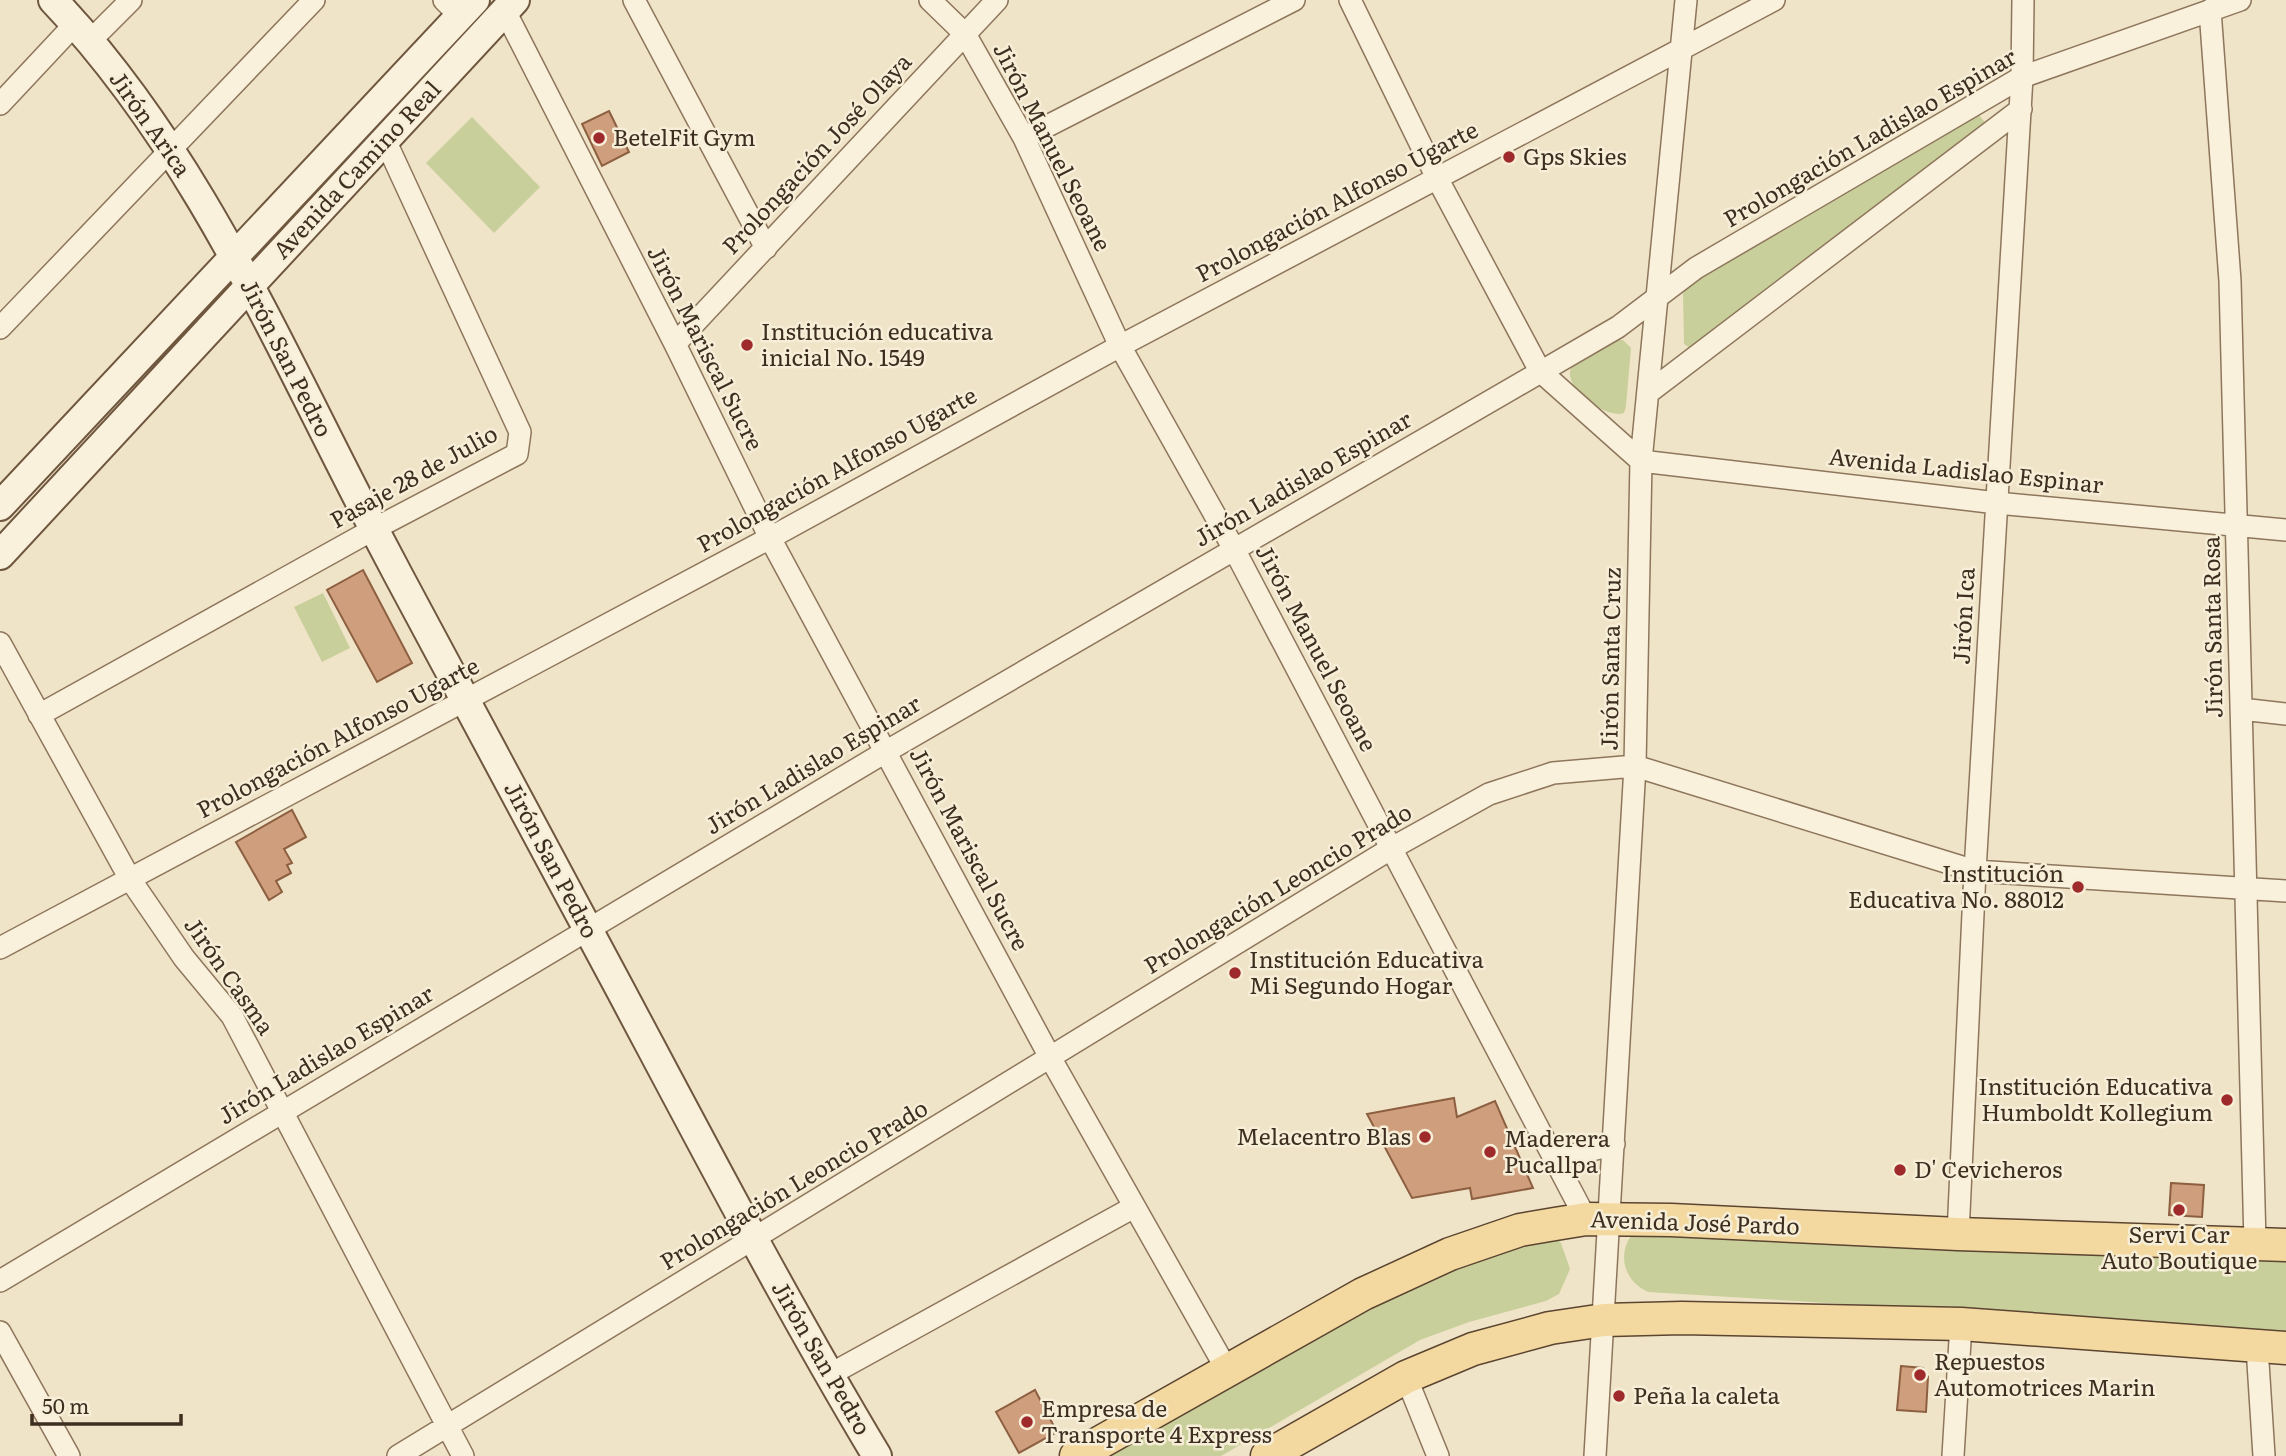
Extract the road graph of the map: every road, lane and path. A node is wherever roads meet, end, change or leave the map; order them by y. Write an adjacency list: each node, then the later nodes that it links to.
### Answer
1 (53, 0): 16 (main road, Jirón Arica)
2 (131, 0): 16 (street)
3 (314, 0): 24 (street)
4 (634, 0): 26 (street)
5 (930, 0): 17 (street, Jirón Manuel Seoane)
6 (997, 0): 17 (street, Prolongación José Olaya)
7 (1294, 0): 22 (street)
8 (1350, 0): 25 (street)
9 (1686, 0): 18 (street, Jirón Santa Cruz)
10 (1774, 0): 18 (street, Prolongación Alfonso Ugarte)
11 (2023, 0): 19 (street, Jirón Ica)
12 (2240, 0): 15 (street, Prolongación Ladislao Espinar)
13 (460, 5): 27 (main road, Avenida Camino Real)
14 (510, 6): 23 (main road, Avenida Camino Real); 31 (street, Jirón Mariscal Sucre)
15 (2210, 10): 19 (street, Prolongación Ladislao Espinar); 38 (street, Jirón Santa Rosa)
16 (83, 32): 20 (street); 24 (main road, Jirón Arica)
17 (965, 34): 22 (street, Jirón Manuel Seoane); 26 (street, Prolongación José Olaya)
18 (1683, 50): 25 (street, Prolongación Alfonso Ugarte); 29 (street, Jirón Santa Cruz)
19 (2022, 77): 21 (street, Jirón Ica); 29 (street, Prolongación Ladislao Espinar)
20 (0, 104)
21 (2021, 109): 34 (street); 36 (street, Jirón Ica)
22 (1024, 138): 32 (street, Jirón Manuel Seoane)
23 (385, 141): 28 (main road, Avenida Camino Real); 39 (street, Pasaje 28 de Julio)
24 (171, 147): 27 (main road, Jirón Arica); 30 (street)
25 (1437, 178): 32 (street, Prolongación Alfonso Ugarte); 33 (street)
26 (766, 248): 31 (street, Prolongación José Olaya)
27 (234, 258): 28 (main road, Jirón San Pedro); 37 (main road, Avenida Camino Real)
28 (249, 286): 39 (main road, Jirón San Pedro); 43 (main road, Avenida Camino Real)
29 (1655, 299): 33 (street, Jirón Ladislao Espinar); 34 (street, Jirón Santa Cruz)
30 (0, 328)
31 (676, 344): 41 (street, Jirón Mariscal Sucre)
32 (1120, 346): 41 (street, Prolongación Alfonso Ugarte); 42 (street, Jirón Manuel Seoane)
33 (1540, 371): 35 (street); 42 (street, Jirón Ladislao Espinar)
34 (1648, 393): 35 (street, Jirón Santa Cruz)
35 (1640, 461): 36 (street, Avenida Ladislao Espinar); 50 (street, Jirón Santa Cruz)
36 (1997, 503): 38 (street, Avenida Ladislao Espinar); 52 (street, Jirón Ica)
37 (0, 506)
38 (2236, 524): 40 (street, Avenida Ladislao Espinar); 46 (street, Jirón Santa Rosa)
39 (374, 529): 45 (main road, Jirón San Pedro); 48 (street, Pasaje 28 de Julio)
40 (2286, 530)
41 (770, 538): 45 (street, Prolongación Alfonso Ugarte); 49 (street, Jirón Mariscal Sucre)
42 (1234, 548): 49 (street, Jirón Ladislao Espinar); 51 (street, Jirón Manuel Seoane)
43 (0, 555)
44 (0, 643): 48 (street, Jirón Casma)
45 (465, 700): 53 (street, Prolongación Alfonso Ugarte); 56 (main road, Jirón San Pedro)
46 (2241, 709): 47 (street); 54 (street, Jirón Santa Rosa)
47 (2286, 714)
48 (39, 715): 53 (street, Jirón Casma)
49 (887, 751): 56 (street, Jirón Ladislao Espinar); 58 (street, Jirón Mariscal Sucre)
50 (1635, 766): 51 (street, Prolongación Leoncio Prado); 52 (street, Prolongación Leoncio Prado); 60 (street, Jirón Santa Cruz)
51 (1392, 848): 58 (street, Prolongación Leoncio Prado); 61 (street, Jirón Manuel Seoane)
52 (1975, 871): 54 (street, Prolongación Leoncio Prado); 64 (street, Jirón Ica)
53 (130, 879): 57 (street, Prolongación Alfonso Ugarte); 59 (street, Jirón Casma)
54 (2245, 888): 55 (street, Prolongación Leoncio Prado); 66 (street, Jirón Santa Rosa)
55 (2286, 891)
56 (588, 930): 59 (street, Jirón Ladislao Espinar); 65 (main road, Jirón San Pedro)
57 (0, 948)
58 (1051, 1059): 62 (street, Jirón Mariscal Sucre); 65 (street, Prolongación Leoncio Prado)
59 (284, 1111): 68 (street, Jirón Ladislao Espinar); 76 (street, Jirón Casma)
60 (1614, 1144): 61 (street); 63 (street, Jirón Santa Cruz)
61 (1555, 1160): 63 (street, Jirón Manuel Seoane)
62 (1134, 1207): 73 (street, Jirón Mariscal Sucre); 74 (street)
63 (1598, 1219): 64 (main road, Avenida José Pardo); 69 (street, Jirón Santa Cruz); 73 (main road, Avenida José Pardo)
64 (1958, 1234): 66 (main road, Avenida José Pardo)
65 (754, 1240): 74 (main road, Jirón San Pedro); 76 (street, Prolongación Leoncio Prado)
66 (2255, 1243): 67 (main road, Avenida José Pardo)
67 (2286, 1245)
68 (0, 1281)
69 (1604, 1320): 70 (main road); 75 (main road); 84 (street, Jirón Santa Cruz)
70 (1961, 1324): 72 (main road); 85 (street)
71 (0, 1332): 77 (street)
72 (2272, 1348): 86 (street)
73 (1227, 1370): 81 (main road, Avenida José Pardo)
74 (829, 1375): 80 (main road, Jirón San Pedro)
75 (1406, 1377): 82 (main road); 83 (street)
76 (447, 1427): 78 (street, Prolongación Leoncio Prado); 79 (street, Jirón Casma)
77 (69, 1456)
78 (398, 1456)
79 (463, 1456)
80 (877, 1456)
81 (1076, 1456)
82 (1267, 1456)
83 (1438, 1456)
84 (1595, 1456)
85 (1953, 1456)
86 (2264, 1456)

